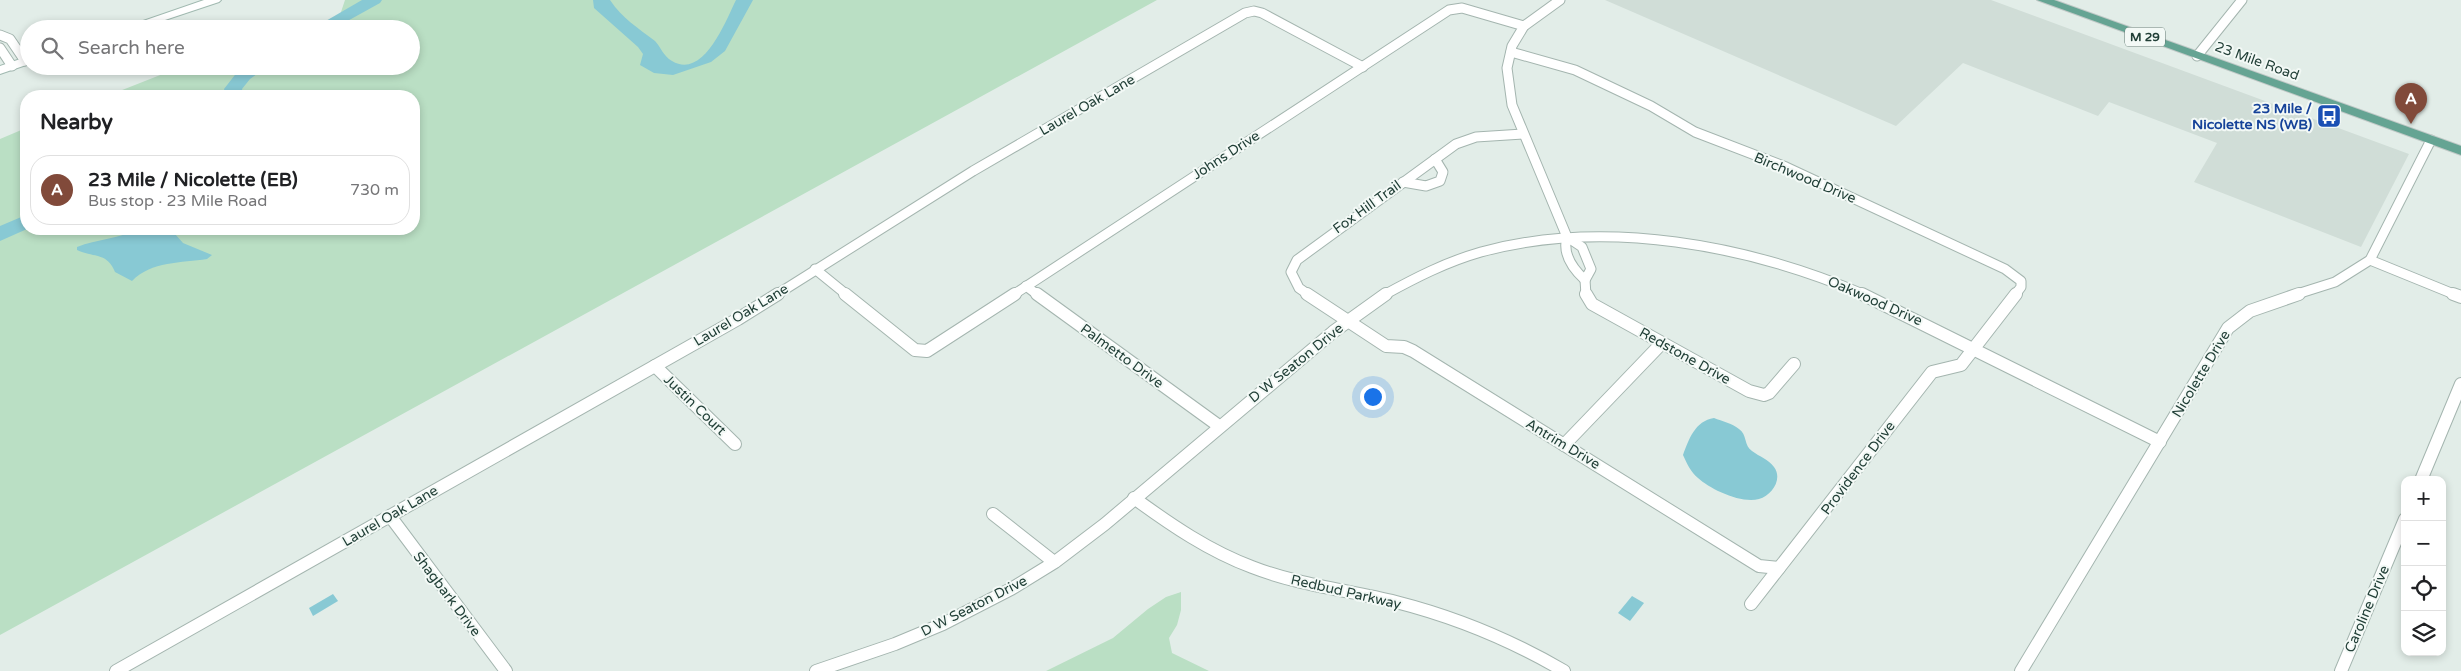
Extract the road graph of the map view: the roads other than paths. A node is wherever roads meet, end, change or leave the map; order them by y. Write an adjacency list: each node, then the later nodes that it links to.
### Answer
1 (215, 0): 6 (street)
2 (1560, 0): 7 (street)
3 (2043, 0): 12 (main road, 23 Mile Road / M 29)
4 (2242, 0): 12 (street)
5 (1453, 4): 7 (street, Johns Drive); 14 (street, Johns Drive)
6 (154, 20)
7 (1524, 26): 11 (street)
8 (0, 35): 10 (street)
9 (0, 48): 15 (street)
10 (20, 52)
11 (1511, 52): 16 (street); 29 (street, Birchwood Drive)
12 (2197, 56): 17 (main road, 23 Mile Road / M 29)
13 (20, 63): 15 (street)
14 (1363, 66): 23 (street, Laurel Oak Lane); 25 (street, Johns Drive)
15 (6, 68)
16 (1523, 134): 19 (street, Fox Hill Trail); 21 (street)
17 (2431, 140): 18 (main road, 23 Mile Road / M 29); 22 (street, Nicolette Drive)
18 (2461, 150)
19 (1435, 159): 20 (street, Fox Hill Trail); 20 (street)
20 (1403, 182): 27 (street, Fox Hill Trail)
21 (1568, 237): 24 (street, Redstone Drive); 24 (street, Redstone Drive); 27 (street, D W Seaton Drive); 29 (street, Oakwood Drive)
22 (2370, 260): 26 (street); 34 (street, Nicolette Drive)
23 (815, 269): 25 (street, Johns Drive); 31 (street, Laurel Oak Lane)
24 (1585, 280): 28 (street, Redstone Drive)
25 (1026, 286): 33 (street, Palmetto Drive)
26 (2461, 297)
27 (1346, 321): 33 (street, D W Seaton Drive); 36 (street, Antrim Drive)
28 (1662, 343): 30 (street, Redstone Drive); 36 (street)
29 (1974, 348): 34 (street, Oakwood Drive); 43 (street, Providence Drive)
30 (1794, 364)
31 (654, 366): 35 (street, Justin Court); 40 (street, Laurel Oak Lane)
32 (2461, 384): 37 (street)
33 (1219, 426): 38 (street, D W Seaton Drive)
34 (2160, 442): 49 (street, Nicolette Drive)
35 (735, 444)
36 (1564, 445): 43 (street, Antrim Drive)
37 (2423, 476)
38 (1134, 498): 42 (street, D W Seaton Drive); 48 (street, Redbud Parkway)
39 (993, 514): 42 (street)
40 (390, 516): 45 (street, Laurel Oak Lane); 46 (street, Shagbark Drive)
41 (2404, 521): 50 (street, Caroline Drive)
42 (1054, 562): 47 (street, D W Seaton Drive)
43 (1779, 568): 44 (street, Providence Drive)
44 (1751, 604)
45 (116, 671)
46 (506, 671)
47 (816, 671)
48 (1564, 671)
49 (2021, 671)
50 (2341, 671)

